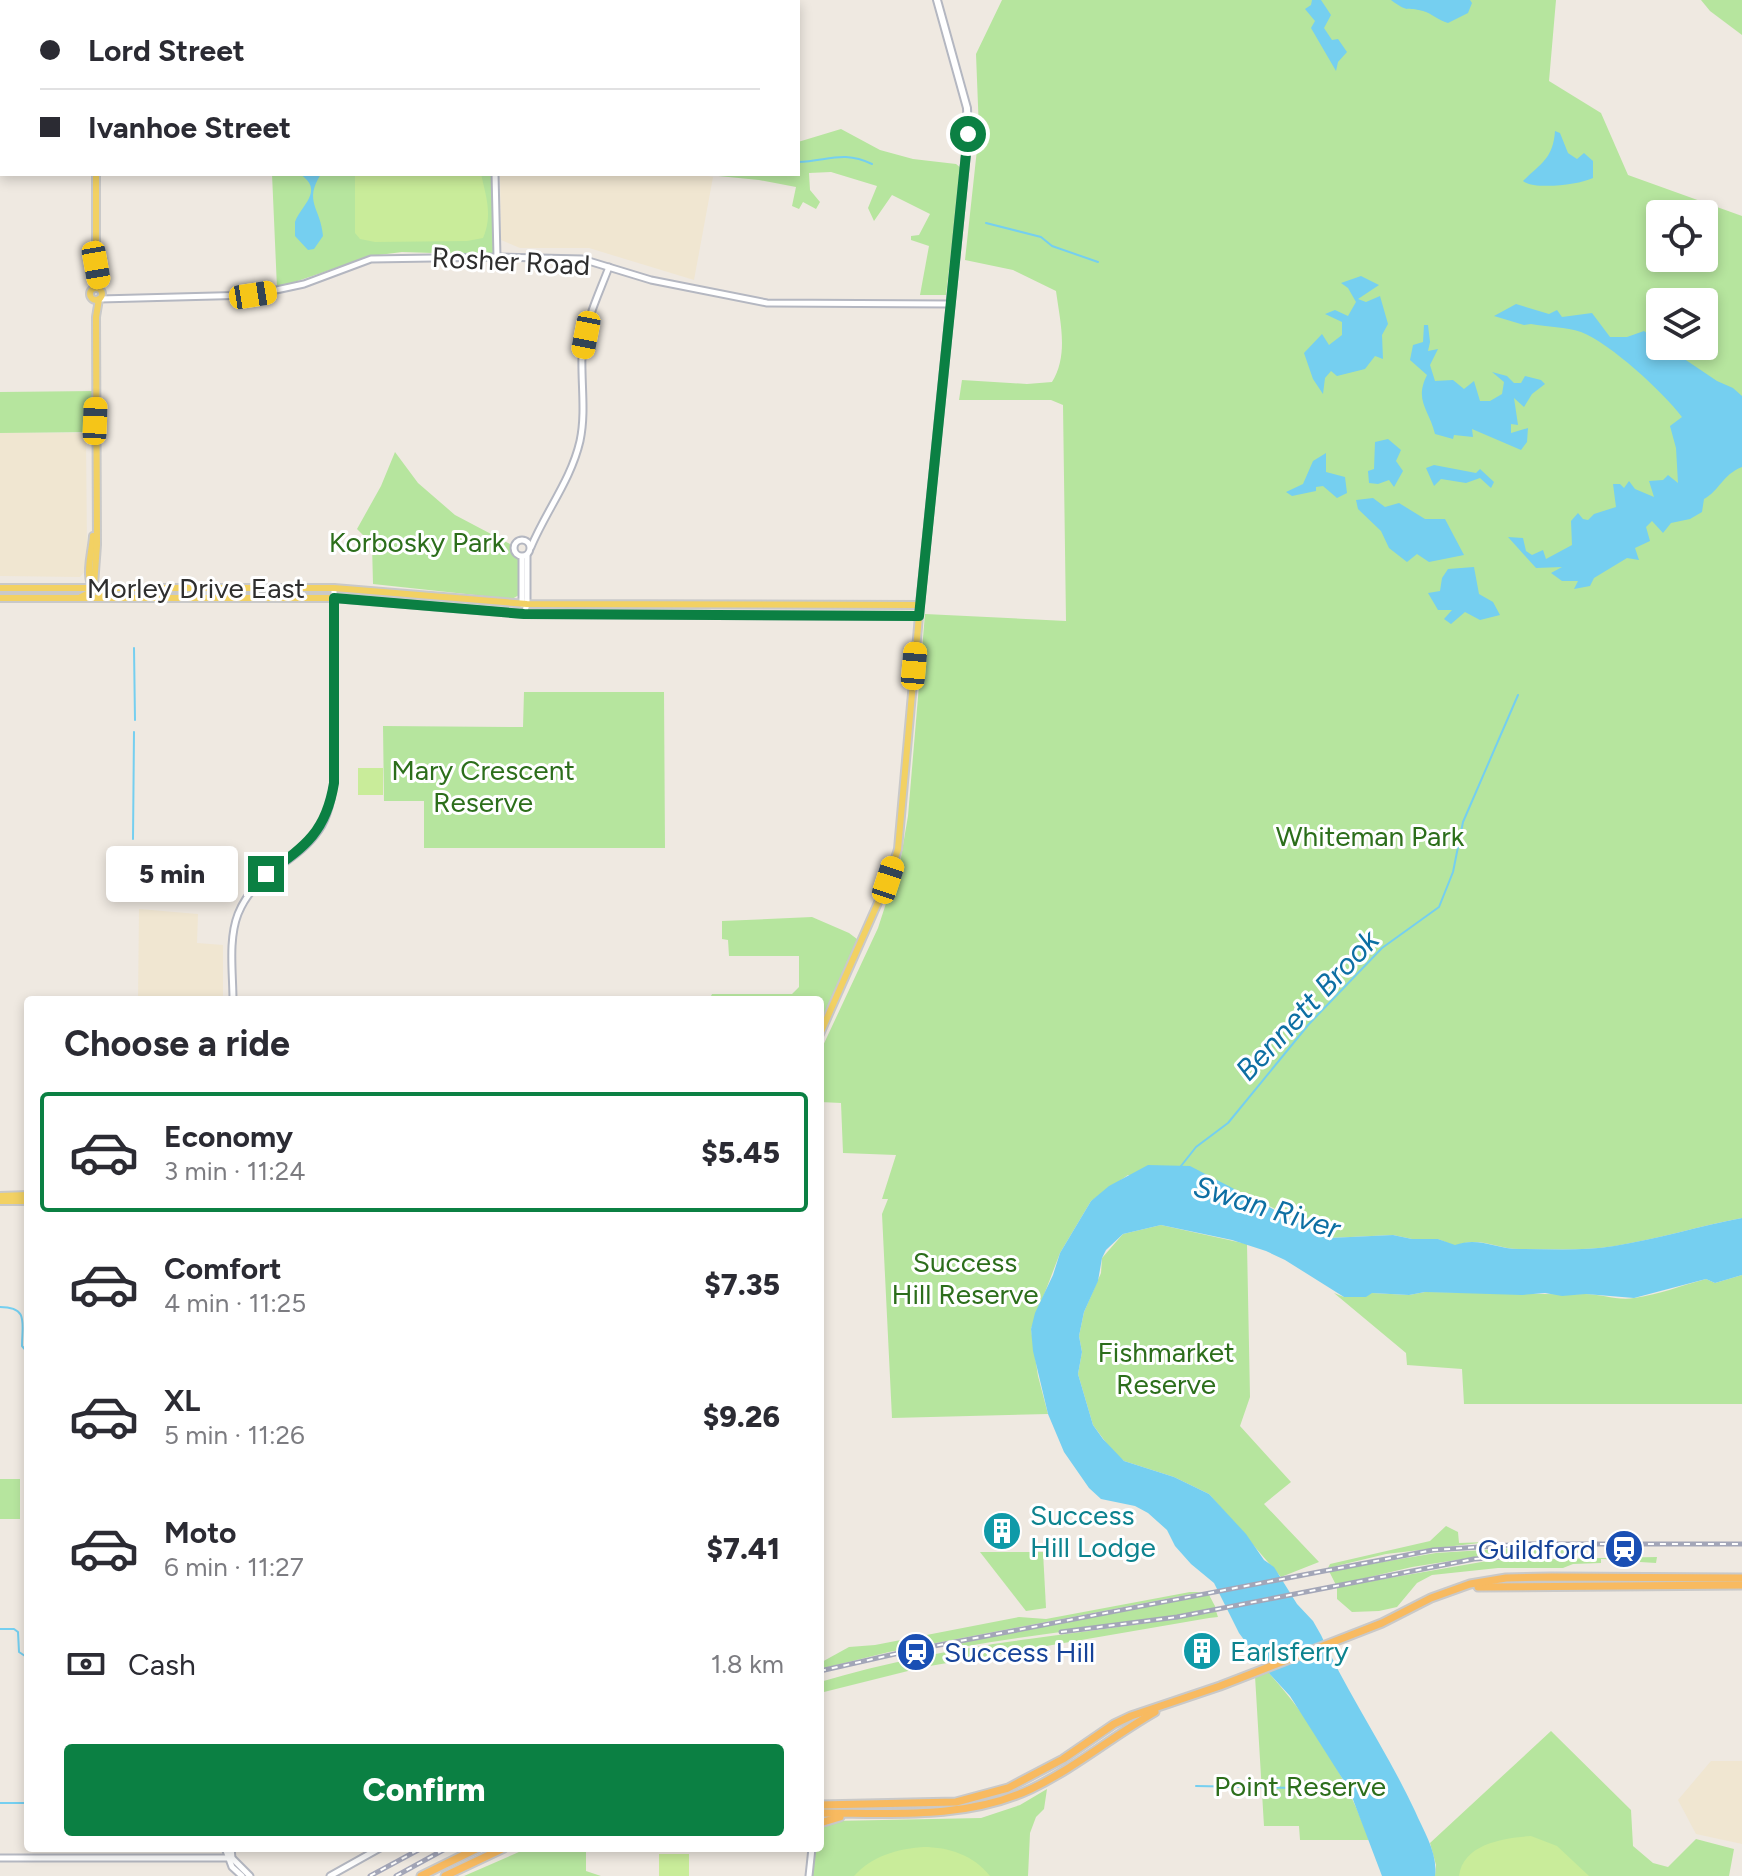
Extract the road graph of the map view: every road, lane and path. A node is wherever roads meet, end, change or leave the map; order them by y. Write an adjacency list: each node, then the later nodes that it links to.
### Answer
1 (937, 0): 11 (main road)
2 (96, 176): 5 (main road)
3 (495, 176): 4 (street)
4 (497, 257): 6 (street, Rosher Road); 9 (street, Rosher Road)
5 (96, 265): 7 (main road); 8 (main road)
6 (609, 267): 11 (street, Rosher Road); 12 (street)
7 (92, 289): 8 (main road); 10 (main road)
8 (101, 289): 9 (street, Rosher Road); 10 (main road)
9 (120, 296): 10 (street, Rosher Road)
10 (97, 299): 17 (main road)
11 (950, 304): 24 (main road)
12 (536, 533): 13 (street); 14 (street)
13 (523, 540): 14 (street); 15 (street)
14 (531, 547): 15 (street)
15 (524, 557): 23 (street)
16 (0, 588): 17 (main road, Morley Drive East)
17 (93, 588): 18 (main road, Morley Drive East); 20 (main road); 21 (main road)
18 (334, 588): 22 (street); 23 (main road, Morley Drive East)
19 (0, 598): 20 (main road, Morley Drive East)
20 (77, 598): 21 (main road, Morley Drive East)
21 (113, 598): 22 (main road, Morley Drive East)
22 (334, 598): 25 (main road, Morley Drive East); 27 (street)
23 (524, 604): 24 (main road, Morley Drive East); 25 (street)
24 (920, 605): 26 (main road)
25 (524, 614): 26 (main road, Morley Drive East)
26 (919, 616): 28 (main road)
27 (233, 996)
28 (824, 1025)
29 (0, 1198): 30 (main road)
30 (24, 1198)
31 (1562, 1577): 32 (highway); 33 (highway); 35 (highway)
32 (1742, 1578)
33 (1595, 1585): 34 (highway); 35 (highway)
34 (1742, 1585)
35 (1440, 1594): 36 (highway)
36 (1167, 1705): 37 (highway); 39 (highway)
37 (824, 1803)
38 (824, 1813): 39 (highway)
39 (850, 1813): 40 (highway)
40 (824, 1822)
41 (229, 1852): 47 (street)
42 (373, 1852): 50 (street)
43 (470, 1852): 51 (highway)
44 (496, 1852): 52 (highway)
45 (810, 1852): 53 (street)
46 (0, 1858): 47 (street)
47 (230, 1858): 48 (street); 49 (street)
48 (242, 1876)
49 (250, 1876)
50 (330, 1876)
51 (421, 1876)
52 (445, 1876)
53 (809, 1876)

